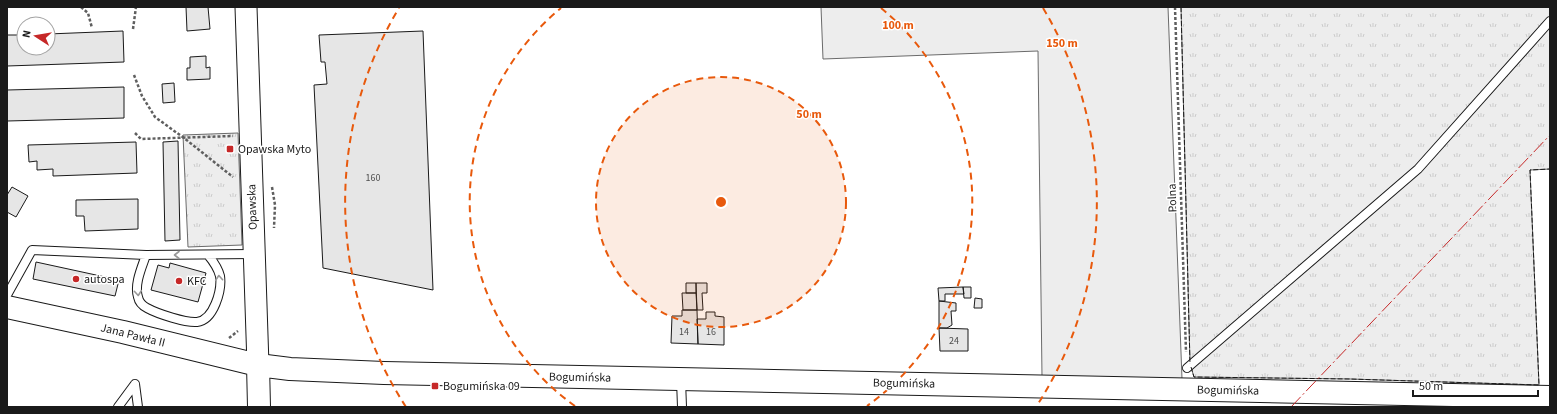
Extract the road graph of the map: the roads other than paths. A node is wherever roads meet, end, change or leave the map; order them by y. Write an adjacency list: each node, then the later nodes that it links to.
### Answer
1 (246, 7): 3 (main road, Opawska)
2 (1550, 21): 9 (lane)
3 (254, 254): 5 (lane); 8 (main road, Opawska)
4 (146, 255): 5 (lane, one-way to 4); 5 (lane, one-way to 5); 6 (lane)
5 (208, 255)
6 (7, 295)
7 (7, 306): 8 (main road, Jana Pawła II)
8 (258, 365): 10 (main road, Bogumińska); 14 (main road, Opawska)
9 (1187, 368)
10 (681, 379): 11 (main road, Bogumińska); 15 (lane)
11 (1550, 397)
12 (118, 407): 13 (lane)
13 (138, 407)
14 (260, 407)
15 (682, 407)

